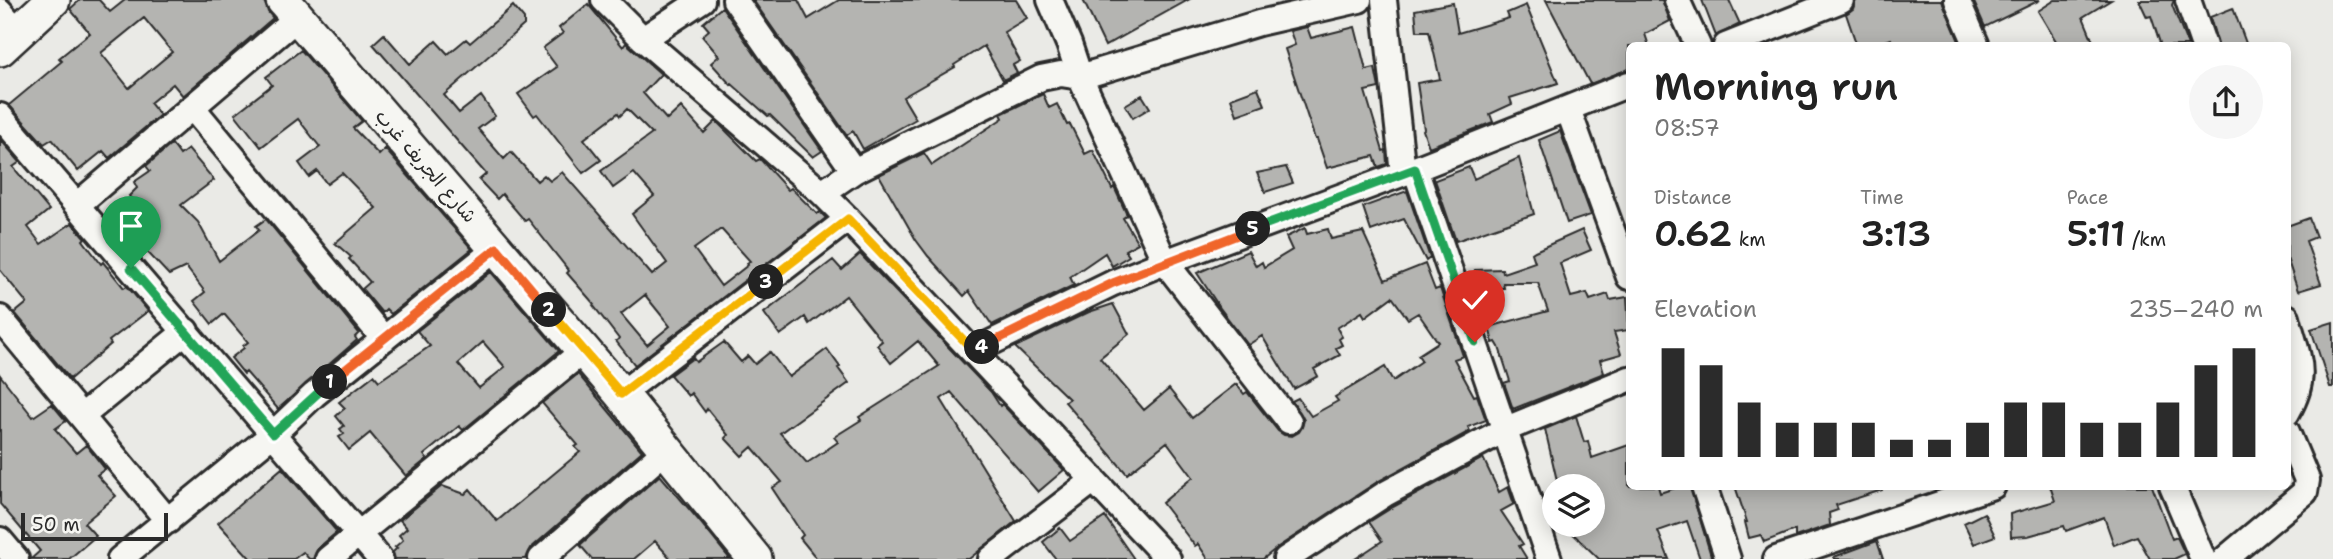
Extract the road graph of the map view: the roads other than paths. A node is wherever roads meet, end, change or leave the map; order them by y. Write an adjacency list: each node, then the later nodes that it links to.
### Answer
1 (53, 0): 13 (street)
2 (604, 0): 14 (street)
3 (702, 0): 14 (street)
4 (735, 0): 24 (street)
5 (1050, 0): 19 (street)
6 (1359, 0): 19 (street)
7 (1384, 0): 25 (street)
8 (1677, 0): 15 (street)
9 (1840, 0): 16 (street)
10 (1957, 0): 17 (street)
11 (2189, 0): 18 (street)
12 (291, 8): 21 (street); 29 (street, شارع الجريف غرب)
13 (6, 31)
14 (643, 39): 26 (street)
15 (1696, 42)
16 (1736, 42)
17 (1975, 42)
18 (2203, 42)
19 (1080, 77): 24 (street); 30 (street)
20 (1626, 85): 22 (street)
21 (192, 107): 27 (street); 35 (street)
22 (1568, 108): 25 (street); 31 (street)
23 (0, 116): 27 (street)
24 (854, 171): 26 (street)
25 (1409, 171): 30 (street); 43 (street)
26 (822, 193): 28 (street)
27 (77, 205): 33 (street)
28 (848, 219): 37 (street); 39 (street)
29 (497, 248): 35 (street); 36 (street, شارع الجريف غرب)
30 (1165, 262): 37 (street); 42 (street)
31 (1626, 269)
32 (0, 318): 41 (street)
33 (186, 331): 41 (street); 44 (street)
34 (2291, 332): 40 (street)
35 (384, 339): 44 (street)
36 (583, 351): 39 (street, شارع الجريف غرب); 52 (street)
37 (974, 351): 47 (street)
38 (1626, 380): 43 (street)
39 (621, 394): 46 (street, شارع الجريف غرب)
40 (2291, 405)
41 (82, 416): 51 (street)
42 (1289, 421)
43 (1506, 429): 62 (street); 63 (street)
44 (273, 434): 51 (street); 52 (street)
45 (2291, 442): 67 (street)
46 (665, 451): 54 (street); 59 (street, شارع الجريف غرب)
47 (1094, 480): 60 (street); 61 (street)
48 (1704, 490): 64 (street)
49 (1981, 490): 65 (street)
50 (2174, 490): 66 (street)
51 (168, 520): 56 (street)
52 (358, 536): 57 (street); 58 (street)
53 (0, 540): 55 (street)
54 (551, 556)
55 (16, 559)
56 (120, 559)
57 (328, 559)
58 (380, 559)
59 (755, 559)
60 (991, 559)
61 (1168, 559)
62 (1286, 559)
63 (1549, 559)
64 (1728, 559)
65 (1776, 559)
66 (2203, 559)
67 (2225, 559)

